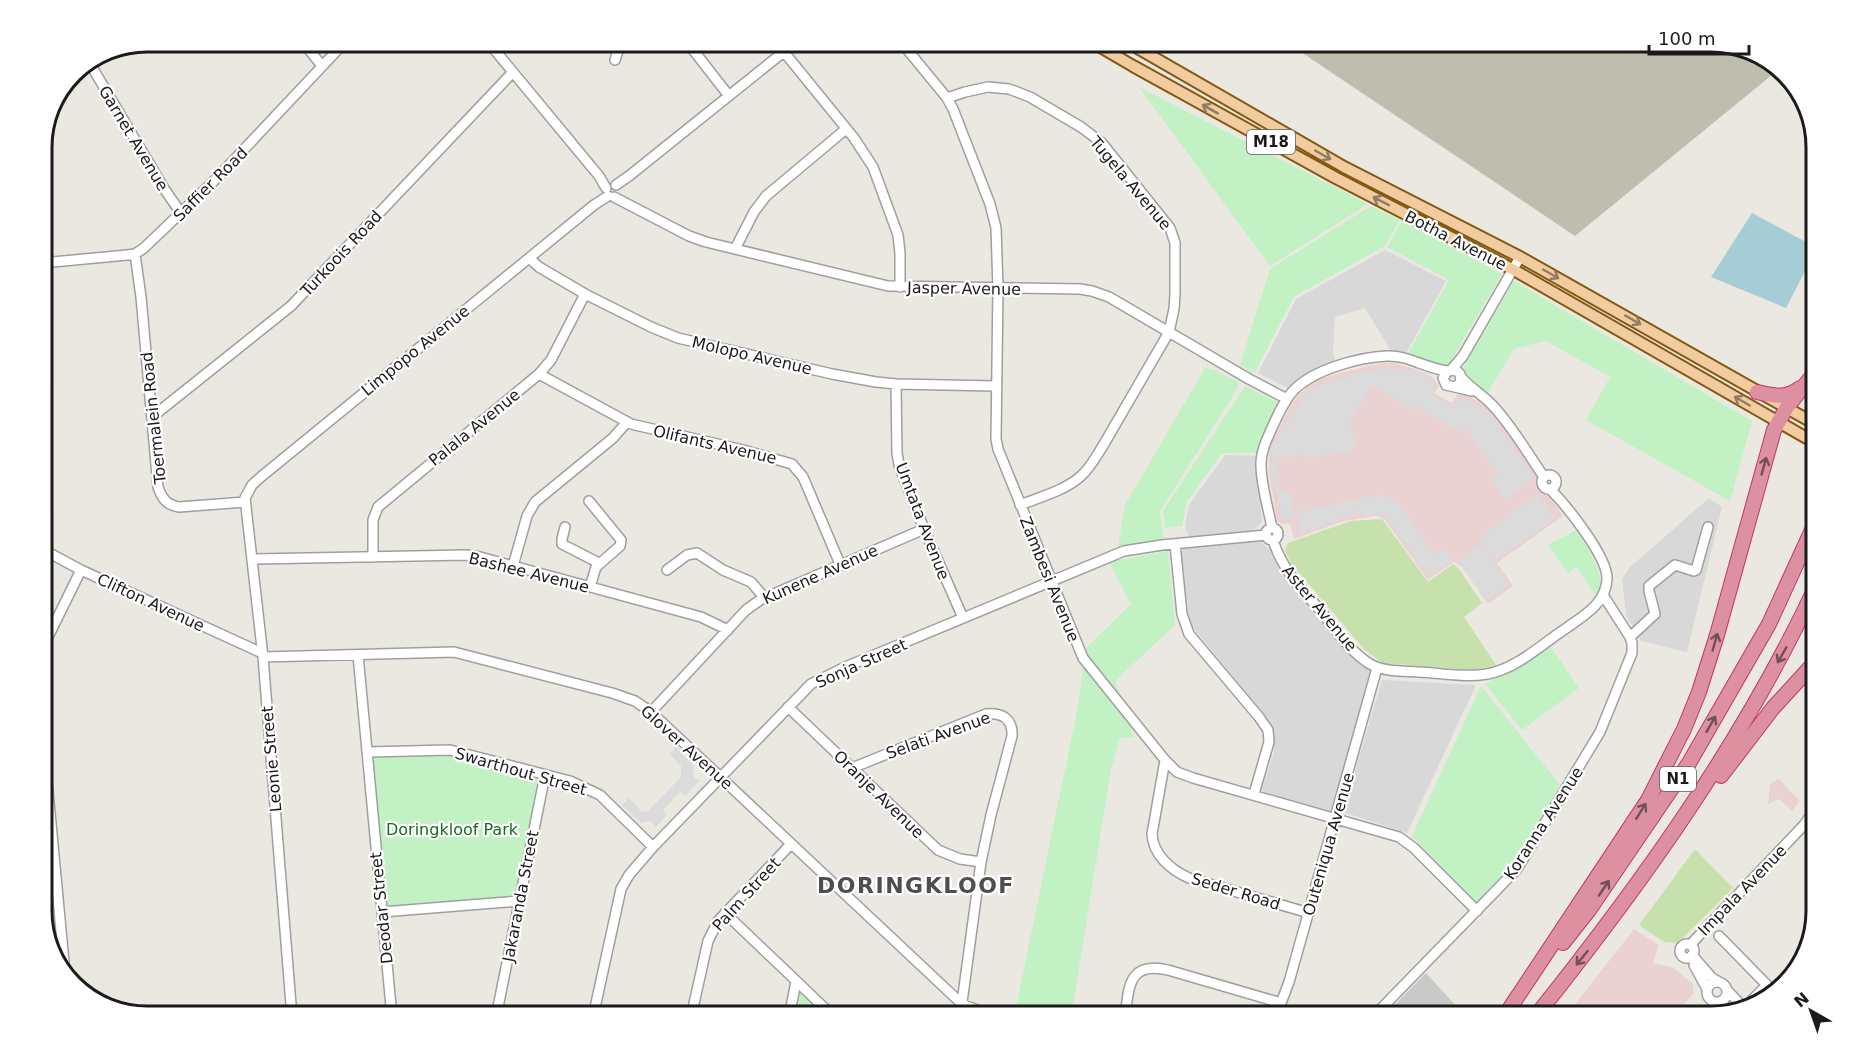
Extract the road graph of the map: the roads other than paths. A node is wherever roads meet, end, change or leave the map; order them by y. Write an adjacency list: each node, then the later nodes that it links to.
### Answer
1 (311, 52): 11 (street)
2 (335, 52): 11 (street, Saffier Road)
3 (496, 52): 13 (street, Jasper Avenue)
4 (618, 52): 10 (street)
5 (695, 52): 14 (street)
6 (784, 52): 14 (street, Limpopo Avenue); 16 (street)
7 (909, 52): 15 (street, Zambesi Avenue)
8 (1109, 52): 24 (main road, Botha Avenue / M18, one-way to 8)
9 (1144, 52): 21 (main road, Botha Avenue / M18, one-way to 21)
10 (615, 60)
11 (322, 66): 18 (street, Saffier Road)
12 (94, 70): 18 (street, Garnet Avenue)
13 (513, 72): 17 (street, Jasper Avenue); 41 (street, Turkoois Road)
14 (729, 96): 17 (street, Limpopo Avenue)
15 (947, 98): 26 (street, Zambesi Avenue); 28 (street, Tugela Avenue)
16 (846, 129): 19 (street); 25 (street)
17 (612, 190): 19 (street, Jasper Avenue); 22 (street, Limpopo Avenue)
18 (181, 213): 20 (street, Saffier Road)
19 (735, 249): 25 (street, Jasper Avenue)
20 (135, 254): 23 (street); 41 (street, Toermalein Road)
21 (1520, 257): 24 (street); 38 (main road, Botha Avenue / M18, one-way to 38)
22 (529, 258): 27 (street, Molopo Avenue); 47 (street, Limpopo Avenue)
23 (53, 262)
24 (1514, 270): 30 (street); 44 (main road, Botha Avenue / M18, one-way to 24)
25 (900, 287): 26 (street, Jasper Avenue)
26 (998, 288): 28 (street, Jasper Avenue); 35 (street, Zambesi Avenue)
27 (585, 294): 31 (street, Palala Avenue); 34 (street, Molopo Avenue)
28 (1169, 332): 39 (street, Jasper Avenue); 48 (street, Tugela Avenue)
29 (1429, 368): 30 (street, Aster Avenue); 32 (street, Aster Avenue); 39 (street, Aster Avenue)
30 (1455, 372): 32 (street); 36 (street); 37 (street)
31 (539, 374): 43 (street, Olifants Avenue); 56 (street, Palala Avenue)
32 (1444, 381): 36 (street)
33 (1806, 383): 38 (highway); 40 (highway)
34 (896, 384): 35 (street, Molopo Avenue); 51 (street, Umtata Avenue)
35 (995, 386): 48 (street, Zambesi Avenue)
36 (1457, 386): 37 (street)
37 (1475, 392): 65 (street)
38 (1757, 392): 40 (main road, Botha Avenue / M18)
39 (1287, 399): 52 (street, Aster Avenue)
40 (1787, 407): 42 (main road, Botha Avenue / M18); 44 (highway)
41 (152, 417): 47 (street, Toermalein Road)
42 (1806, 418)
43 (627, 422): 59 (street, Olifants Avenue); 60 (street)
44 (1778, 422): 45 (main road, Botha Avenue / M18); 121 (highway, one-way to 44)
45 (1806, 438)
46 (589, 501): 58 (street)
47 (245, 502): 57 (street, Leonie Street)
48 (1020, 505): 63 (street, Zambesi Avenue)
49 (1708, 526): 72 (street)
50 (566, 527): 58 (street)
51 (924, 530): 59 (street, Kunene Avenue); 68 (street, Umtata Avenue)
52 (1270, 534): 54 (street, Sonja Street); 76 (street, Aster Avenue)
53 (1806, 543): 122 (highway, N1, one-way to 53)
54 (1175, 544): 63 (street, Sonja Street); 85 (street)
55 (53, 555): 61 (street, Clifton Avenue)
56 (373, 557): 57 (street, Bashee Avenue); 60 (street, Bashee Avenue)
57 (252, 559): 70 (street, Leonie Street)
58 (599, 563): 64 (street)
59 (840, 564): 66 (street, Kunene Avenue)
60 (513, 566): 64 (street, Bashee Avenue)
61 (81, 570): 69 (street); 73 (street, Clifton Avenue)
62 (667, 570): 66 (street)
63 (1051, 582): 68 (street, Sonja Street); 81 (street, Zambesi Avenue)
64 (590, 586): 71 (street, Bashee Avenue)
65 (1603, 595): 72 (street); 76 (street)
66 (764, 597): 71 (street, Kunene Avenue)
67 (1806, 607): 92 (highway, N1, one-way to 92)
68 (963, 618): 78 (street, Sonja Street)
69 (53, 627)
70 (259, 629): 73 (street); 74 (street, Leonie Street)
71 (728, 630): 79 (street, Kunene Avenue)
72 (1630, 637): 94 (street, Koranna Avenue)
73 (241, 644): 74 (street, Clifton Avenue)
74 (262, 655): 75 (street, Glover Avenue); 110 (street, Leonie Street)
75 (358, 655): 79 (street, Glover Avenue); 80 (street, Deodar Street)
76 (1377, 668): 86 (street, Outeniqua Avenue)
77 (1806, 672): 92 (highway)
78 (788, 707): 82 (street, Oranje Avenue); 84 (street, Sonja Street)
79 (651, 711): 84 (street, Glover Avenue)
80 (368, 752): 83 (street, Swarthout Street); 95 (street, Deodar Street)
81 (1165, 760): 85 (street, Zambesi Avenue); 97 (street, Seder Road)
82 (852, 768): 90 (street, Oranje Avenue); 90 (street, Selati Avenue)
83 (545, 776): 89 (street, Swarthout Street); 93 (street, Jakaranda Street)
84 (721, 777): 88 (street, Glover Avenue); 89 (street, Sonja Street)
85 (1254, 794): 86 (street, Zambesi Avenue)
86 (1335, 818): 94 (street, Zambesi Avenue); 97 (street, Outeniqua Avenue)
87 (1806, 822): 100 (street, Impala Avenue)
88 (791, 844): 96 (street, Palm Street); 109 (street, Glover Avenue)
89 (653, 847): 113 (street, Sonja Street)
90 (981, 862): 109 (street)
91 (53, 874): 99 (street)
92 (1630, 893): 123 (highway, N1, one-way to 123)
93 (519, 902): 95 (street); 112 (street, Jakaranda Street)
94 (1477, 911): 120 (street, Koranna Avenue)
95 (382, 912): 111 (street, Deodar Street)
96 (725, 913): 102 (street); 114 (street, Palm Street)
97 (1309, 913): 108 (street, Outeniqua Avenue)
98 (1719, 936): 105 (street)
99 (63, 953)
100 (1690, 957): 101 (street); 103 (street)
101 (1719, 981): 103 (street); 104 (street)
102 (796, 982): 115 (street); 116 (street)
103 (1707, 989): 106 (street)
104 (1727, 990): 106 (street); 107 (street)
105 (1757, 995)
106 (1720, 1002): 124 (street)
107 (1738, 1002)
108 (1281, 1003): 118 (street); 119 (street, Outeniqua Avenue)
109 (962, 1004): 117 (street, Glover Avenue)
110 (291, 1006)
111 (391, 1006)
112 (498, 1006)
113 (595, 1006)
114 (693, 1006)
115 (791, 1006)
116 (822, 1006)
117 (967, 1006)
118 (1127, 1006)
119 (1279, 1006)
120 (1384, 1006)
121 (1511, 1006)
122 (1513, 1006)
123 (1544, 1006)
124 (1724, 1006)

